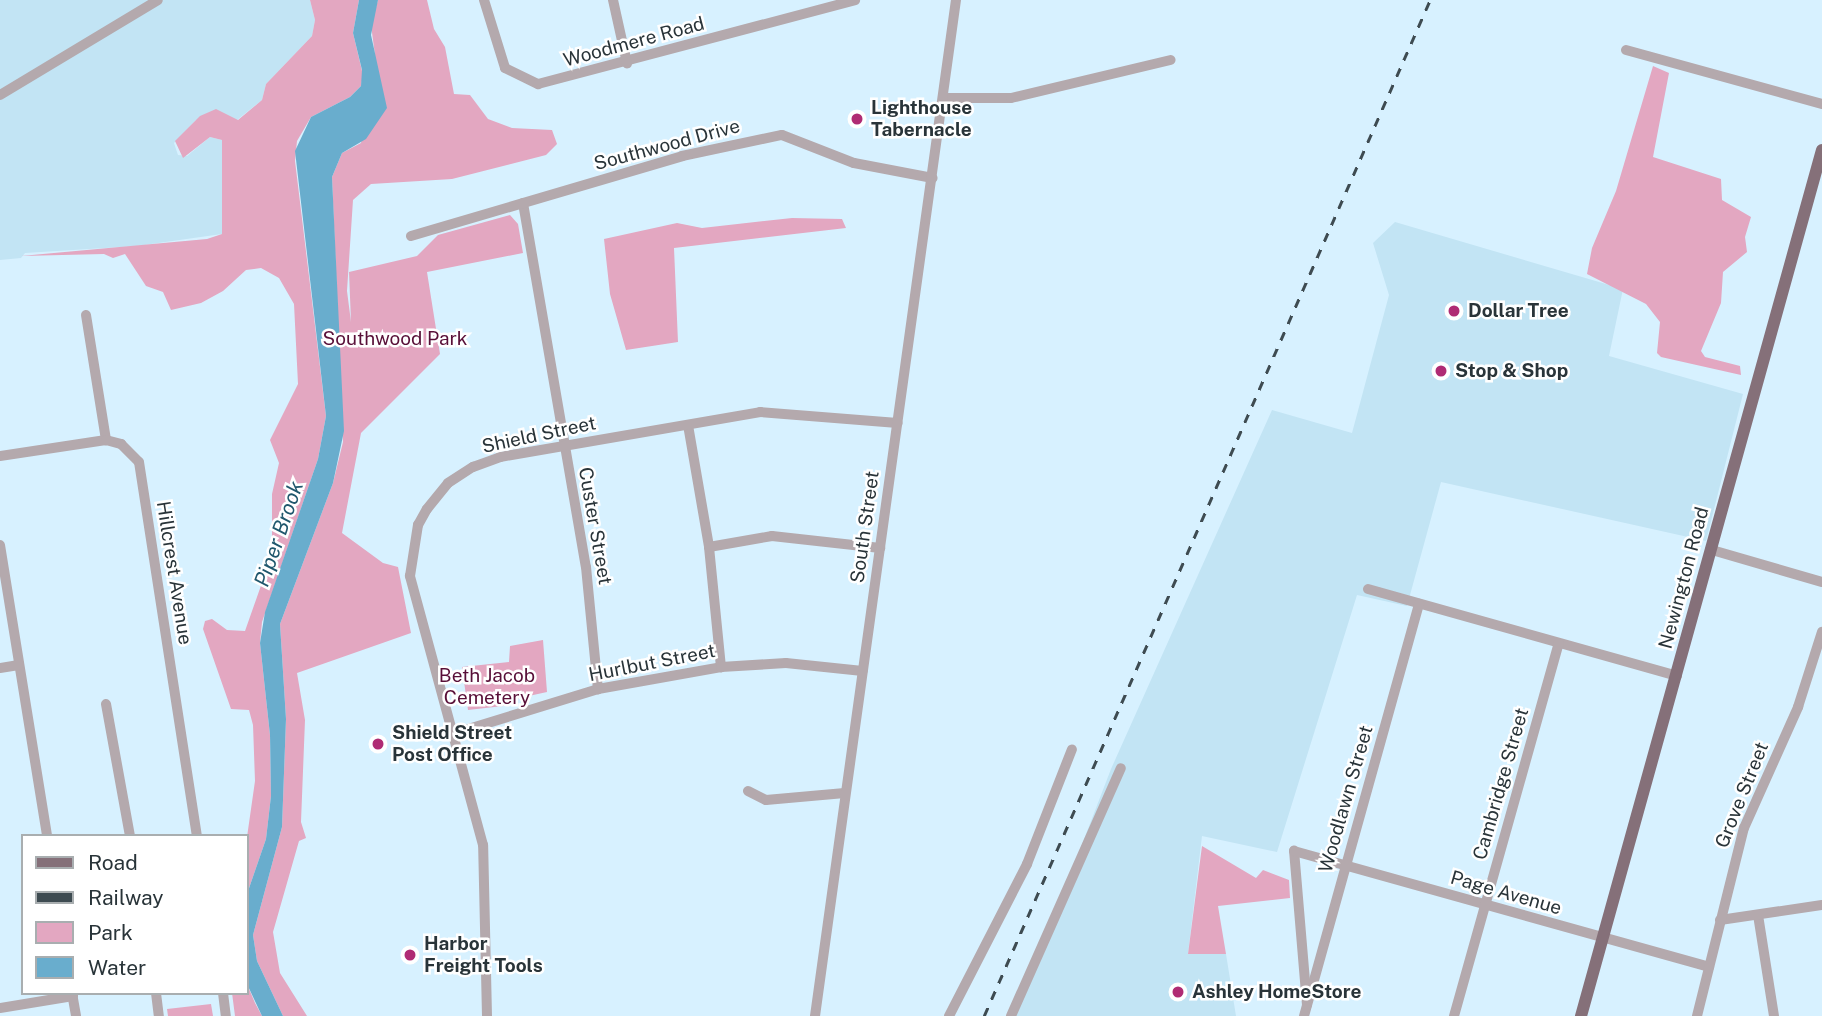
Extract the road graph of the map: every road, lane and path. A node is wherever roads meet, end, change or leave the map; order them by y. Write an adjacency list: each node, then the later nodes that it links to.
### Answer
1 (158, 0): 9 (street)
2 (484, 0): 8 (street, Woodmere Road)
3 (612, 0): 8 (street)
4 (855, 0): 8 (street, Woodmere Road)
5 (956, 0): 10 (street, South Street)
6 (1626, 50): 11 (street)
7 (1171, 60): 10 (street)
8 (627, 63)
9 (0, 95)
10 (943, 98): 13 (street, South Street)
11 (1822, 104)
12 (1822, 150): 25 (main road, Newington Road)
13 (933, 178): 14 (street, Southwood Drive); 17 (street, South Street)
14 (523, 203): 15 (street, Southwood Drive); 20 (street, Custer Street)
15 (411, 236)
16 (86, 315): 19 (street)
17 (898, 423): 18 (street, Shield Street); 24 (street, South Street)
18 (688, 425): 20 (street, Shield Street); 23 (street)
19 (106, 440): 21 (street); 45 (street, Hillcrest Avenue)
20 (563, 446): 36 (street, Custer Street); 38 (street, Shield Street)
21 (0, 456)
22 (0, 545): 31 (street)
23 (709, 547): 24 (street); 32 (street)
24 (880, 548): 34 (street, South Street)
25 (1712, 550): 26 (street); 35 (main road, Newington Road)
26 (1822, 582)
27 (1368, 589): 28 (street)
28 (1419, 604): 30 (street); 47 (street, Woodlawn Street)
29 (1822, 632): 51 (street, Grove Street)
30 (1559, 643): 35 (street); 48 (street, Cambridge Street)
31 (19, 665): 33 (street); 43 (street)
32 (721, 667): 34 (street, Hurlbut Street); 36 (street, Hurlbut Street)
33 (0, 668)
34 (863, 671): 42 (street, South Street)
35 (1677, 676): 52 (main road, Newington Road)
36 (598, 689): 38 (street, Hurlbut Street)
37 (106, 704): 44 (street)
38 (452, 734): 62 (street, Shield Street)
39 (1072, 749): 64 (street)
40 (1121, 768): 65 (street)
41 (748, 791): 42 (street)
42 (845, 793): 63 (street, South Street)
43 (47, 834)
44 (130, 834)
45 (197, 834)
46 (1294, 851): 47 (street, Page Avenue); 57 (street, Woodlawn Street)
47 (1345, 865): 48 (street, Page Avenue); 57 (street, Woodlawn Street)
48 (1485, 905): 52 (street, Page Avenue); 67 (street, Cambridge Street)
49 (1822, 905): 50 (street)
50 (1758, 915): 51 (street); 70 (street)
51 (1720, 920): 53 (street, Grove Street)
52 (1603, 939): 53 (street, Page Avenue); 68 (main road, Newington Road)
53 (1709, 967): 69 (street, Grove Street)
54 (72, 995): 58 (street); 59 (street)
55 (156, 995): 60 (street)
56 (223, 995): 61 (street)
57 (1307, 1005): 66 (street, Woodlawn Street)
58 (0, 1008)
59 (76, 1016)
60 (159, 1016)
61 (226, 1016)
62 (487, 1016)
63 (815, 1016)
64 (949, 1016)
65 (1011, 1016)
66 (1304, 1016)
67 (1454, 1016)
68 (1581, 1016)
69 (1697, 1016)
70 (1774, 1016)

